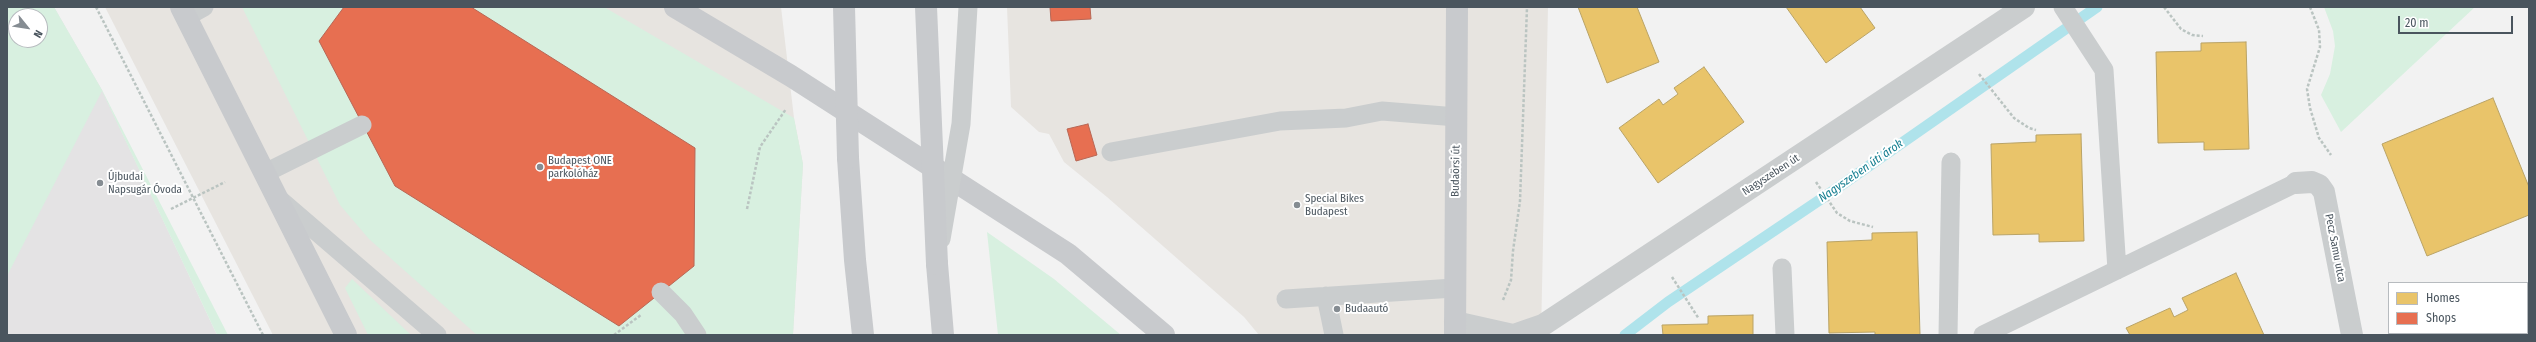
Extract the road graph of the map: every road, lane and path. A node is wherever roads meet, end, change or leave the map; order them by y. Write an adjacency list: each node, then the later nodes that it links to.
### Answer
1 (96, 7): 26 (path)
2 (675, 7): 50 (main road)
3 (844, 7): 48 (main road, bridge)
4 (926, 7): 31 (main road, bridge)
5 (968, 7): 31 (lane, bridge)
6 (1457, 7): 16 (main road, Budaörsi út)
7 (1527, 7): 42 (path)
8 (2024, 7): 52 (street, Nagyszeben út)
9 (2164, 7): 13 (path)
10 (2310, 7): 20 (path)
11 (190, 10): 22 (main road)
12 (2066, 11): 33 (lane)
13 (2203, 36)
14 (1982, 78): 18 (path)
15 (788, 106): 28 (path)
16 (1457, 117): 19 (lane); 35 (main road, Budaörsi út)
17 (362, 125): 22 (lane)
18 (2036, 130)
19 (1111, 152)
20 (2331, 155)
21 (1951, 162): 54 (lane)
22 (265, 172): 27 (main road)
23 (225, 182): 26 (path)
24 (2296, 183): 33 (lane); 56 (street, Pecz Samu utca)
25 (1820, 188): 30 (path)
26 (193, 198): 29 (path); 43 (path)
27 (277, 198): 44 (main road); 45 (lane)
28 (747, 209)
29 (171, 210)
30 (1873, 227)
31 (937, 264): 49 (main road)
32 (1782, 268): 53 (lane)
33 (2117, 270): 55 (lane)
34 (1676, 284): 40 (path)
35 (1454, 288): 37 (lane); 41 (main road, Budaörsi út)
36 (660, 292): 47 (lane)
37 (1326, 296): 38 (lane); 51 (lane)
38 (1286, 299)
39 (645, 312): 46 (path)
40 (1699, 318)
41 (1455, 329): 42 (street, Nagyszeben út)
42 (1490, 330): 52 (street, Nagyszeben út)
43 (263, 335)
44 (346, 335)
45 (437, 335)
46 (614, 335)
47 (697, 335)
48 (863, 335)
49 (943, 335)
50 (1164, 335)
51 (1334, 335)
52 (1514, 335)
53 (1785, 335)
54 (1948, 335)
55 (1983, 335)
56 (2352, 335)

